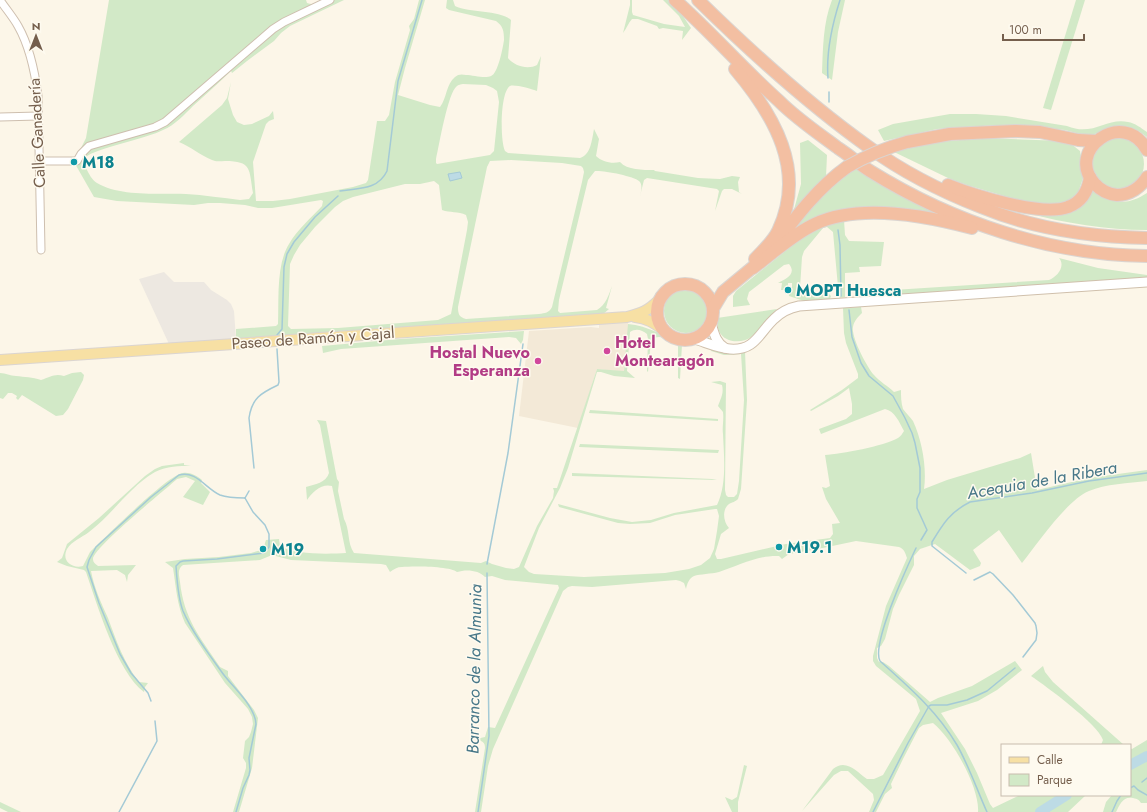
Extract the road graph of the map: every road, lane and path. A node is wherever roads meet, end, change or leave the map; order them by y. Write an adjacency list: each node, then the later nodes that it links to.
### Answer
1 (0, 0): 6 (street, Calle Ganadería)
2 (330, 0): 13 (street)
3 (670, 0): 20 (highway)
4 (675, 0): 18 (highway)
5 (698, 0): 11 (highway)
6 (38, 116): 7 (street); 13 (street, Calle Ganadería)
7 (0, 117)
8 (1078, 140): 9 (highway); 12 (highway); 20 (highway, bridge)
9 (1096, 141): 10 (highway); 12 (highway)
10 (1146, 147)
11 (870, 148): 14 (highway); 16 (highway)
12 (1088, 153): 14 (highway)
13 (40, 161): 17 (street, Calle Ganadería)
14 (1090, 176): 15 (highway)
15 (1147, 177)
16 (1147, 238)
17 (41, 250)
18 (1072, 250): 19 (highway); 20 (highway)
19 (1147, 256)
20 (751, 267): 23 (highway)
21 (1147, 282): 30 (street)
22 (702, 288): 23 (highway); 24 (highway); 25 (highway)
23 (720, 288): 25 (highway)
24 (659, 300): 26 (main road); 28 (highway)
25 (714, 307): 27 (highway)
26 (627, 317): 28 (main road); 31 (main road, Paseo de Ramón y Cajal)
27 (711, 323): 29 (highway); 30 (street)
28 (664, 330): 29 (highway)
29 (694, 339): 30 (street)
30 (726, 348)
31 (0, 360)

